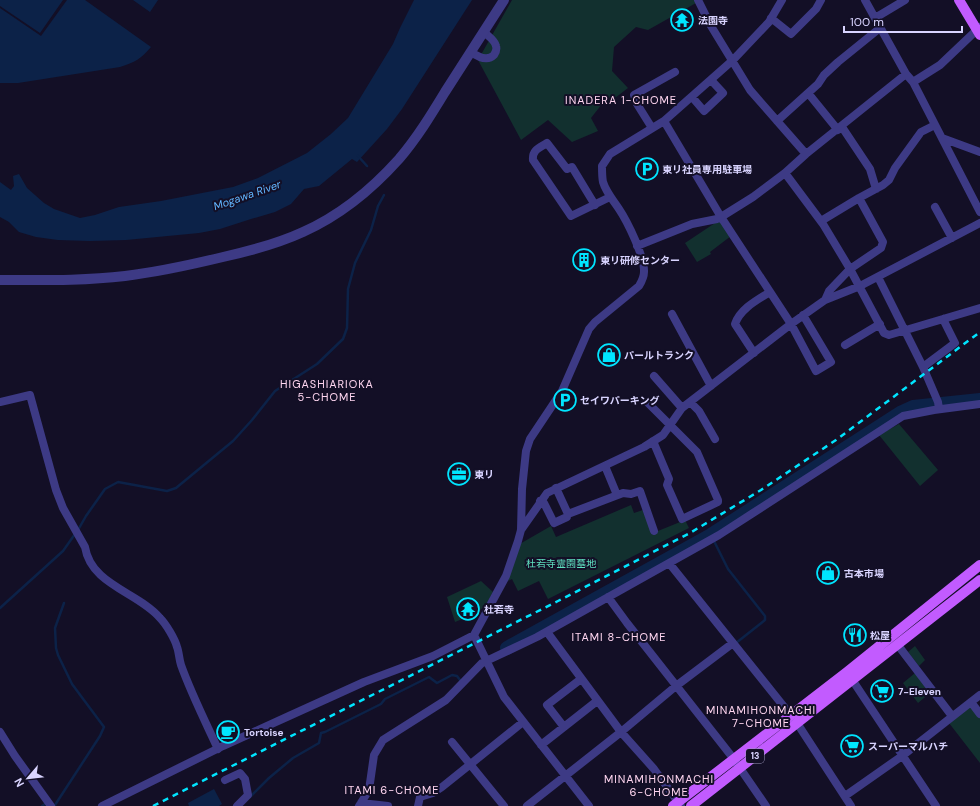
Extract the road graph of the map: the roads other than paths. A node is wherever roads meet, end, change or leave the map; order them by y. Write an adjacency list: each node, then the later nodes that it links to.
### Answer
1 (504, 0): 12 (street)
2 (698, 0): 14 (street)
3 (782, 0): 8 (street)
4 (820, 0): 8 (street)
5 (865, 0): 9 (street)
6 (905, 0): 9 (street)
7 (958, 0): 11 (main road)
8 (771, 18): 14 (street)
9 (875, 18): 10 (street)
10 (880, 28): 16 (street); 19 (street)
11 (979, 30): 18 (street)
12 (484, 32): 13 (street); 13 (street)
13 (471, 52): 43 (street)
14 (733, 60): 17 (street); 22 (street)
15 (675, 72): 24 (street)
16 (906, 74): 18 (street); 25 (street)
17 (711, 80): 20 (street); 20 (street)
18 (913, 82): 23 (street)
19 (808, 93): 22 (street); 25 (street)
20 (692, 97): 21 (street)
21 (664, 121): 24 (street); 36 (street)
22 (777, 121): 28 (street)
23 (936, 125): 26 (street); 30 (street)
24 (652, 128): 31 (street)
25 (840, 128): 28 (street); 30 (street)
26 (942, 138): 27 (street); 35 (street)
27 (980, 152)
28 (806, 154): 29 (street)
29 (785, 173): 36 (street); 37 (street)
30 (876, 189): 32 (street)
31 (610, 197): 33 (street); 40 (street)
32 (859, 198): 37 (street); 41 (street)
33 (595, 205): 33 (street)
34 (935, 207): 39 (street)
35 (980, 212)
36 (721, 217): 40 (street); 45 (street)
37 (821, 222): 41 (street)
38 (980, 223): 39 (street)
39 (952, 238): 42 (street)
40 (637, 246): 73 (street)
41 (850, 269): 44 (street); 46 (street)
42 (878, 277): 44 (street); 53 (street)
43 (0, 280)
44 (860, 286): 46 (street); 52 (street)
45 (770, 292): 51 (street); 55 (street)
46 (825, 300): 49 (street)
47 (980, 308): 50 (street)
48 (672, 314): 58 (street)
49 (803, 315): 51 (street); 51 (street)
50 (943, 318): 53 (street); 56 (street)
51 (791, 324): 55 (street)
52 (880, 324): 53 (street); 54 (street)
53 (904, 330): 56 (street)
54 (850, 345)
55 (754, 353): 58 (street)
56 (923, 367): 64 (street)
57 (654, 376): 63 (street)
58 (711, 386): 61 (street)
59 (0, 402): 99 (street)
60 (647, 402): 65 (street)
61 (690, 402): 63 (street); 66 (street)
62 (980, 404): 64 (street)
63 (682, 408): 65 (street)
64 (939, 409): 75 (street)
65 (670, 426): 67 (street); 67 (street)
66 (715, 439)
67 (653, 441): 68 (street)
68 (605, 466): 69 (street); 70 (street)
69 (556, 488): 71 (street); 72 (street)
70 (617, 495): 72 (street); 74 (street)
71 (540, 501): 72 (street); 73 (street)
72 (568, 514)
73 (520, 530): 80 (street)
74 (654, 531)
75 (669, 563): 78 (street); 81 (street)
76 (980, 565): 84 (main road, 13)
77 (980, 580): 82 (main road, 13)
78 (608, 597): 79 (street); 86 (street)
79 (547, 632): 83 (street); 85 (street)
80 (474, 635): 83 (street); 99 (street)
81 (733, 643): 86 (street); 92 (street)
82 (898, 644): 84 (main road, 13); 91 (street)
83 (487, 662): 93 (street); 107 (street)
84 (849, 676): 92 (main road, 13); 100 (street)
85 (581, 679): 88 (street); 94 (street)
86 (676, 686): 96 (street); 101 (street)
87 (980, 695): 89 (street)
88 (597, 701): 94 (street); 96 (street)
89 (971, 702): 90 (street); 91 (street)
90 (980, 714)
91 (952, 716): 100 (street)
92 (793, 719): 101 (main road, 13); 103 (main road, 13); 106 (street)
93 (523, 722): 98 (street); 102 (street)
94 (564, 727): 98 (street)
95 (0, 732): 109 (street)
96 (621, 732): 104 (street); 108 (street)
97 (452, 742): 102 (street)
98 (541, 745): 104 (street)
99 (218, 749): 110 (street)
100 (902, 756): 106 (street); 120 (street)
101 (733, 758): 103 (street); 108 (main road, 13)
102 (470, 764): 113 (street); 114 (street)
103 (740, 768): 117 (main road, 13); 118 (street)
104 (566, 776): 115 (street); 116 (street)
105 (225, 780): 111 (street)
106 (845, 796): 119 (street)
107 (360, 805): 112 (street)
108 (677, 805)
109 (50, 806)
110 (102, 806)
111 (237, 806)
112 (388, 806)
113 (418, 806)
114 (504, 806)
115 (527, 806)
116 (590, 806)
117 (691, 806)
118 (766, 806)
119 (851, 806)
120 (936, 806)

